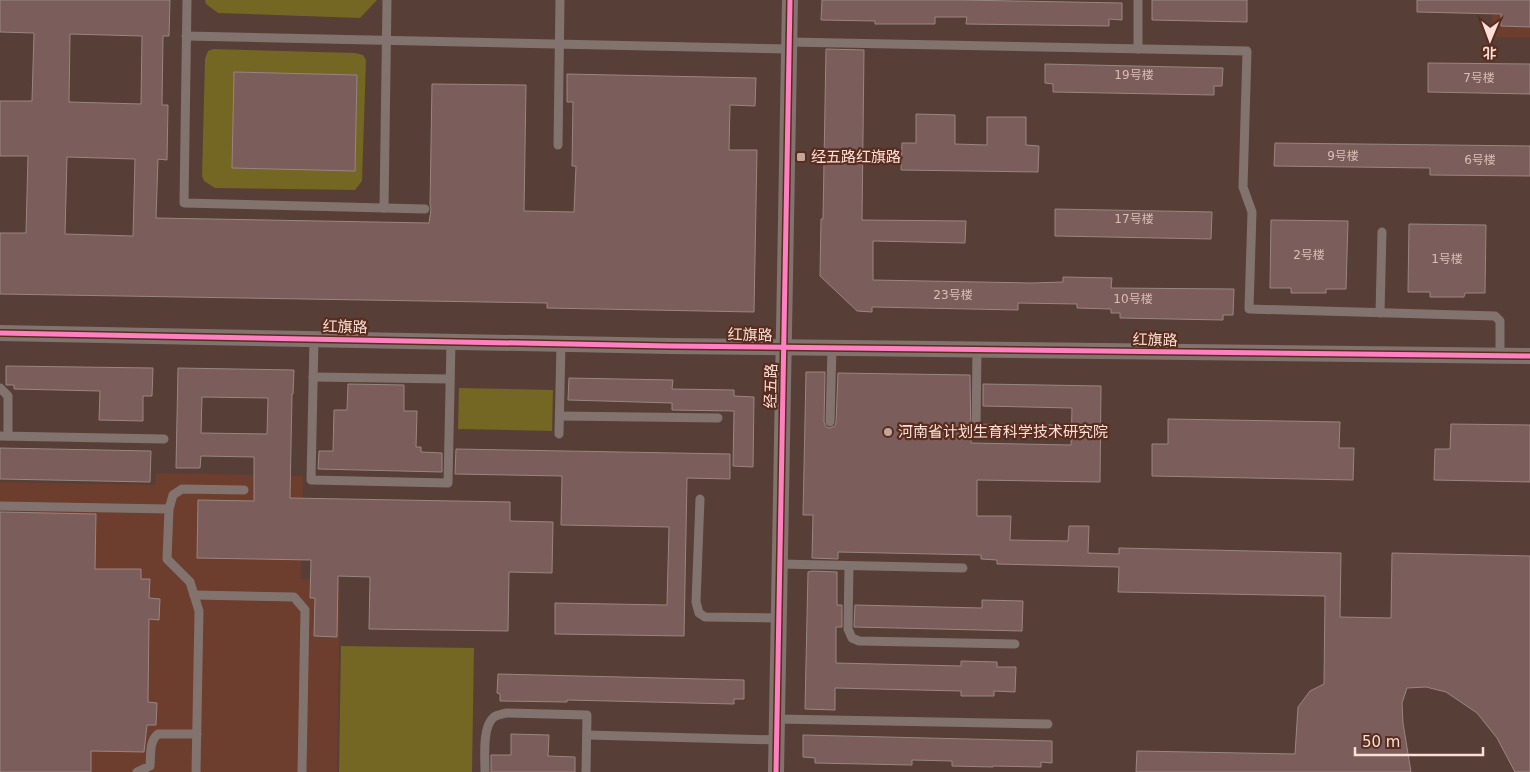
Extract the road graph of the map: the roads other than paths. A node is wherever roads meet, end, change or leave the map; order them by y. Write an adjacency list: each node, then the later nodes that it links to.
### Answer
1 (187, 0): 6 (lane)
2 (388, 0): 7 (lane)
3 (560, 0): 8 (lane)
4 (790, 0): 9 (street, 经五路)
5 (1138, 0): 10 (lane)
6 (186, 36): 7 (lane); 12 (lane)
7 (387, 40): 8 (lane); 12 (lane)
8 (559, 44): 9 (lane); 11 (lane)
9 (789, 46): 10 (lane); 20 (street, 经五路)
10 (1138, 49): 15 (lane)
11 (558, 145)
12 (384, 208): 13 (lane)
13 (426, 209)
14 (1382, 232): 15 (lane)
15 (1380, 313): 23 (lane)
16 (0, 333): 17 (street, 红旗路)
17 (314, 339): 18 (street, 红旗路); 25 (lane)
18 (451, 342): 19 (street, 红旗路); 26 (lane)
19 (561, 344): 20 (street, 红旗路); 28 (lane)
20 (785, 348): 21 (street, 红旗路); 39 (street, 经五路)
21 (832, 348): 22 (street, 红旗路); 30 (lane)
22 (977, 350): 23 (street, 红旗路); 31 (lane)
23 (1500, 356): 24 (street, 红旗路)
24 (1530, 356)
25 (313, 377): 26 (lane); 26 (lane)
26 (450, 379)
27 (0, 388): 33 (lane)
28 (560, 416): 29 (lane); 32 (lane)
29 (718, 418)
30 (830, 422)
31 (1058, 429)
32 (559, 434)
33 (4, 436): 34 (lane)
34 (164, 439)
35 (244, 490): 38 (lane)
36 (700, 499): 43 (lane)
37 (0, 506): 38 (lane)
38 (169, 509): 42 (lane)
39 (780, 564): 40 (lane); 43 (street, 经五路)
40 (849, 566): 41 (lane); 44 (lane)
41 (964, 568)
42 (194, 595): 47 (lane); 52 (lane)
43 (780, 618): 45 (street, 经五路)
44 (1015, 644)
45 (778, 719): 46 (lane); 49 (street, 经五路)
46 (1048, 724)
47 (197, 734): 50 (lane); 51 (lane)
48 (586, 735): 49 (lane); 53 (lane); 54 (lane)
49 (777, 740): 55 (street, 经五路)
50 (137, 772)
51 (196, 772)
52 (302, 772)
53 (485, 772)
54 (586, 772)
55 (776, 772)

